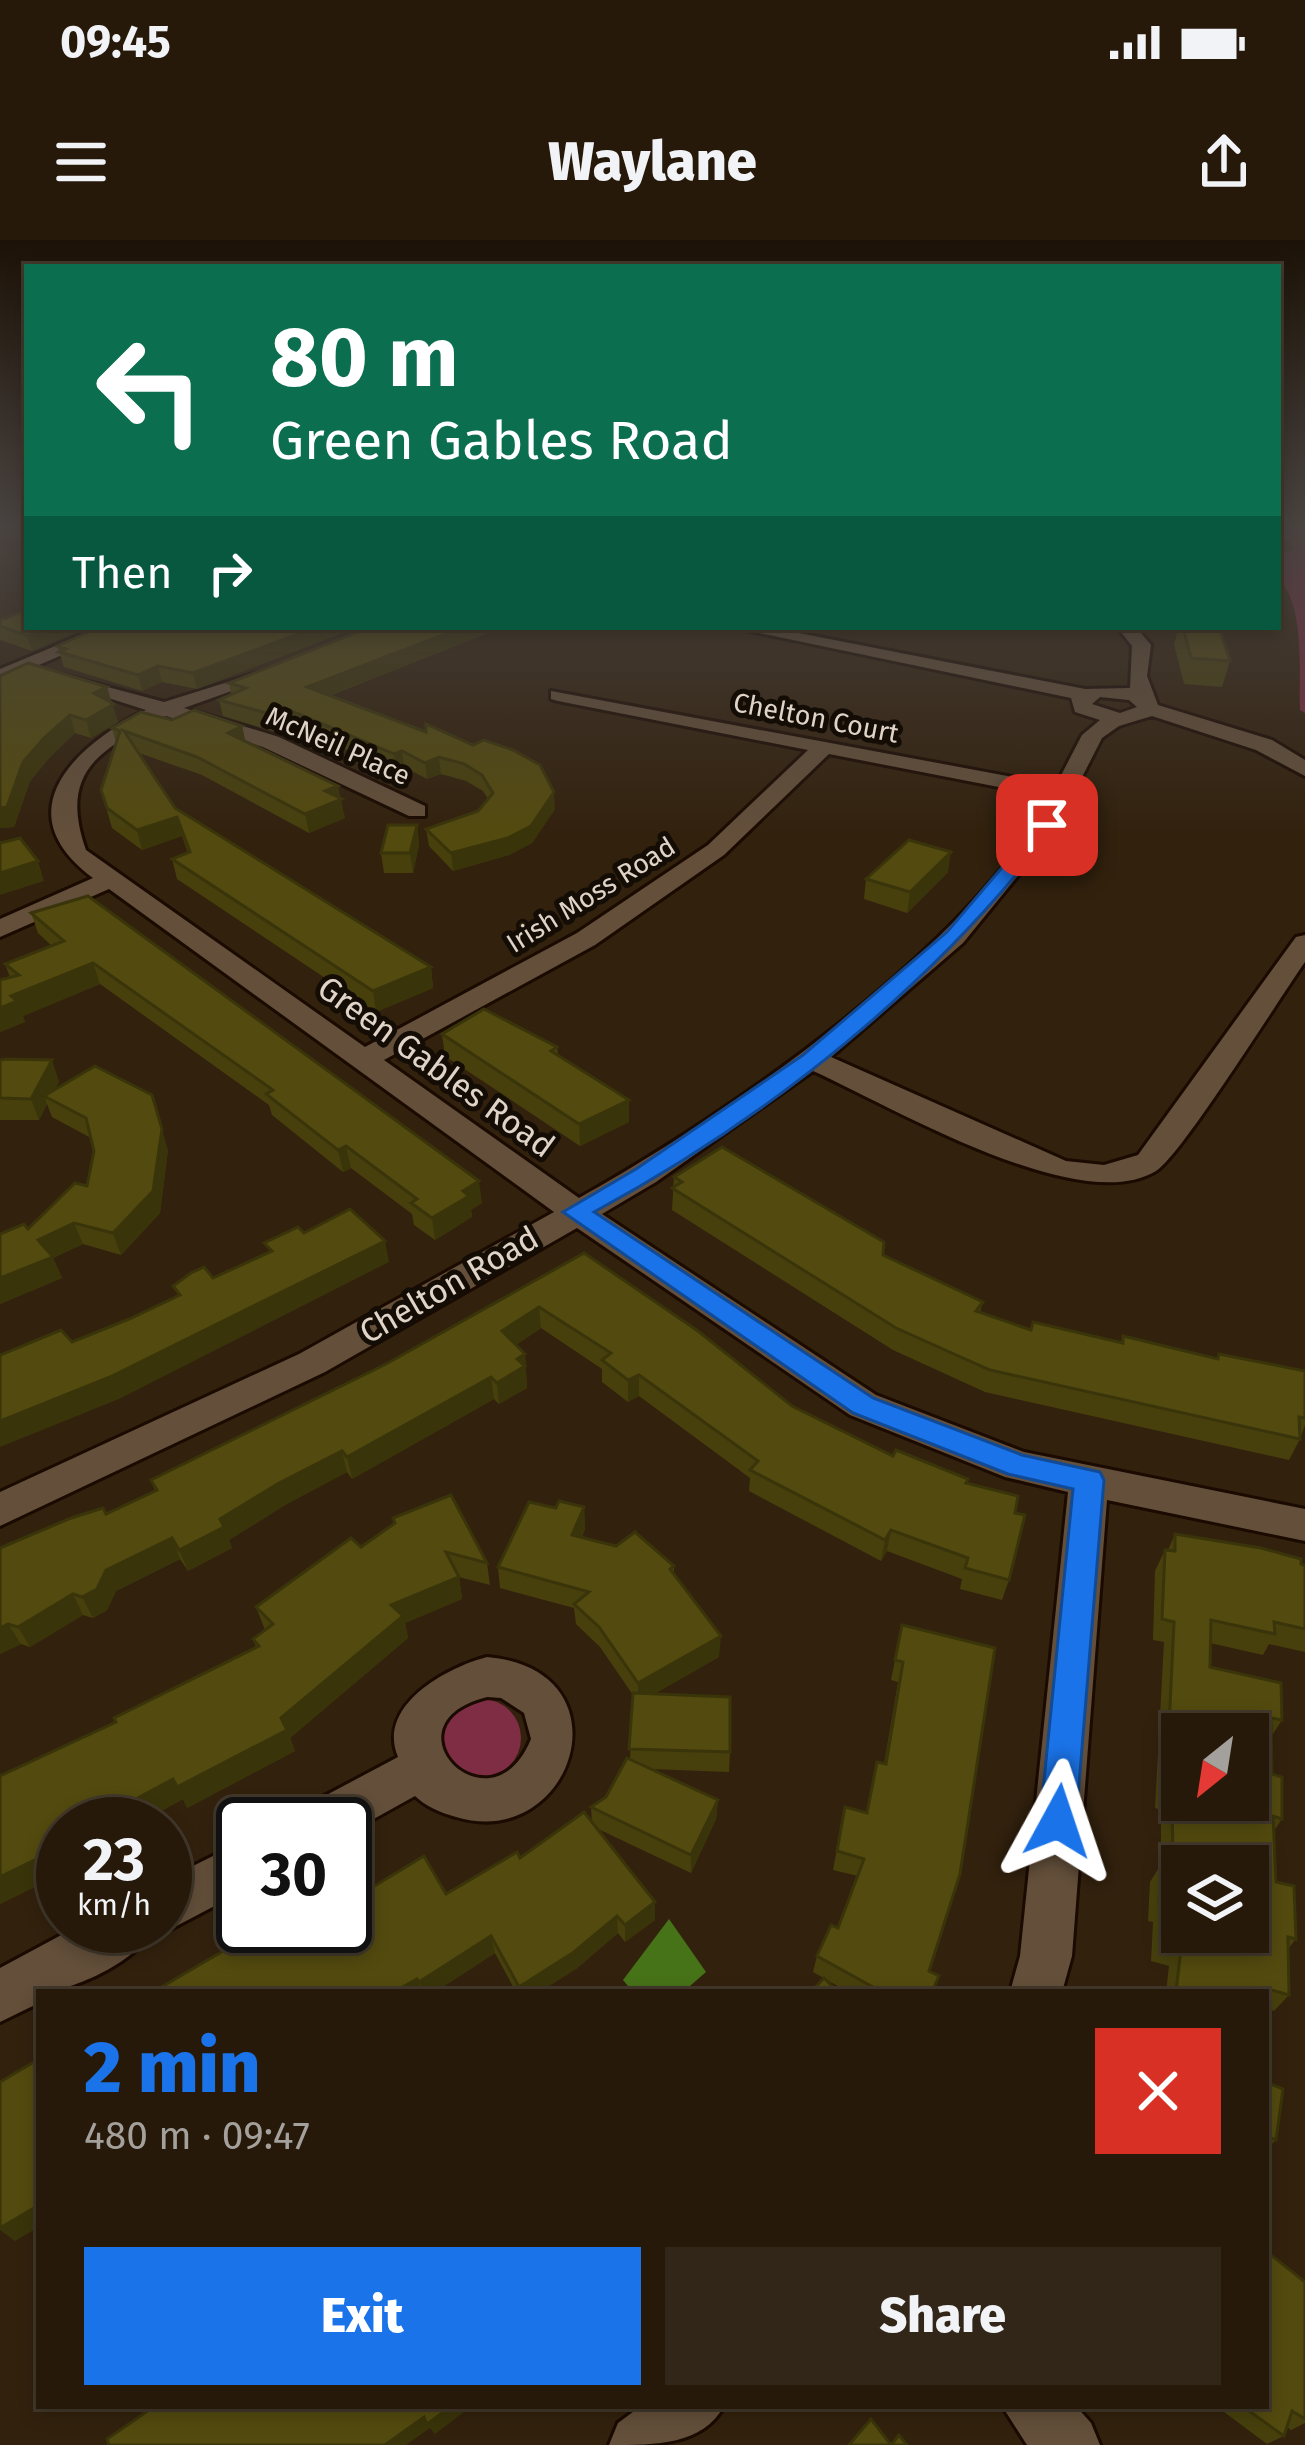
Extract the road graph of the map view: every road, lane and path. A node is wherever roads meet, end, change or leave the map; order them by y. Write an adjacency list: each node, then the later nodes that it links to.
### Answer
1 (110, 630): 5 (street)
2 (754, 630): 10 (street)
3 (1129, 630): 8 (street)
4 (303, 658): 9 (street, Green Gables Road)
5 (24, 666): 6 (street); 9 (street, McNeil Place)
6 (0, 676)
7 (558, 694): 11 (street, Chelton Court)
8 (1142, 700): 10 (street); 10 (street); 12 (street)
9 (169, 710): 14 (street, McNeil Place); 15 (street, Green Gables Road)
10 (1092, 712): 13 (street, Chelton Road)
11 (824, 747): 13 (street, Chelton Court); 18 (street, Irish Moss Road)
12 (1305, 769)
13 (1064, 793): 19 (street, Chelton Road)
14 (417, 811)
15 (111, 880): 16 (street); 18 (street, Green Gables Road)
16 (0, 929)
17 (1305, 943): 19 (street)
18 (364, 1059): 20 (street, Green Gables Road)
19 (811, 1059): 20 (street, Chelton Road)
20 (576, 1212): 21 (street, Green Gables Road); 22 (street, Chelton Road)
21 (1089, 1480): 23 (street, Green Gables Road); 27 (street)
22 (0, 1510)
23 (1305, 1525)
24 (422, 1768): 25 (street)
25 (369, 1797)
26 (79, 1953): 28 (street)
27 (1037, 1989)
28 (0, 1996)
29 (689, 2409): 31 (street)
30 (1037, 2409): 32 (street)
31 (640, 2445)
32 (1069, 2445)

